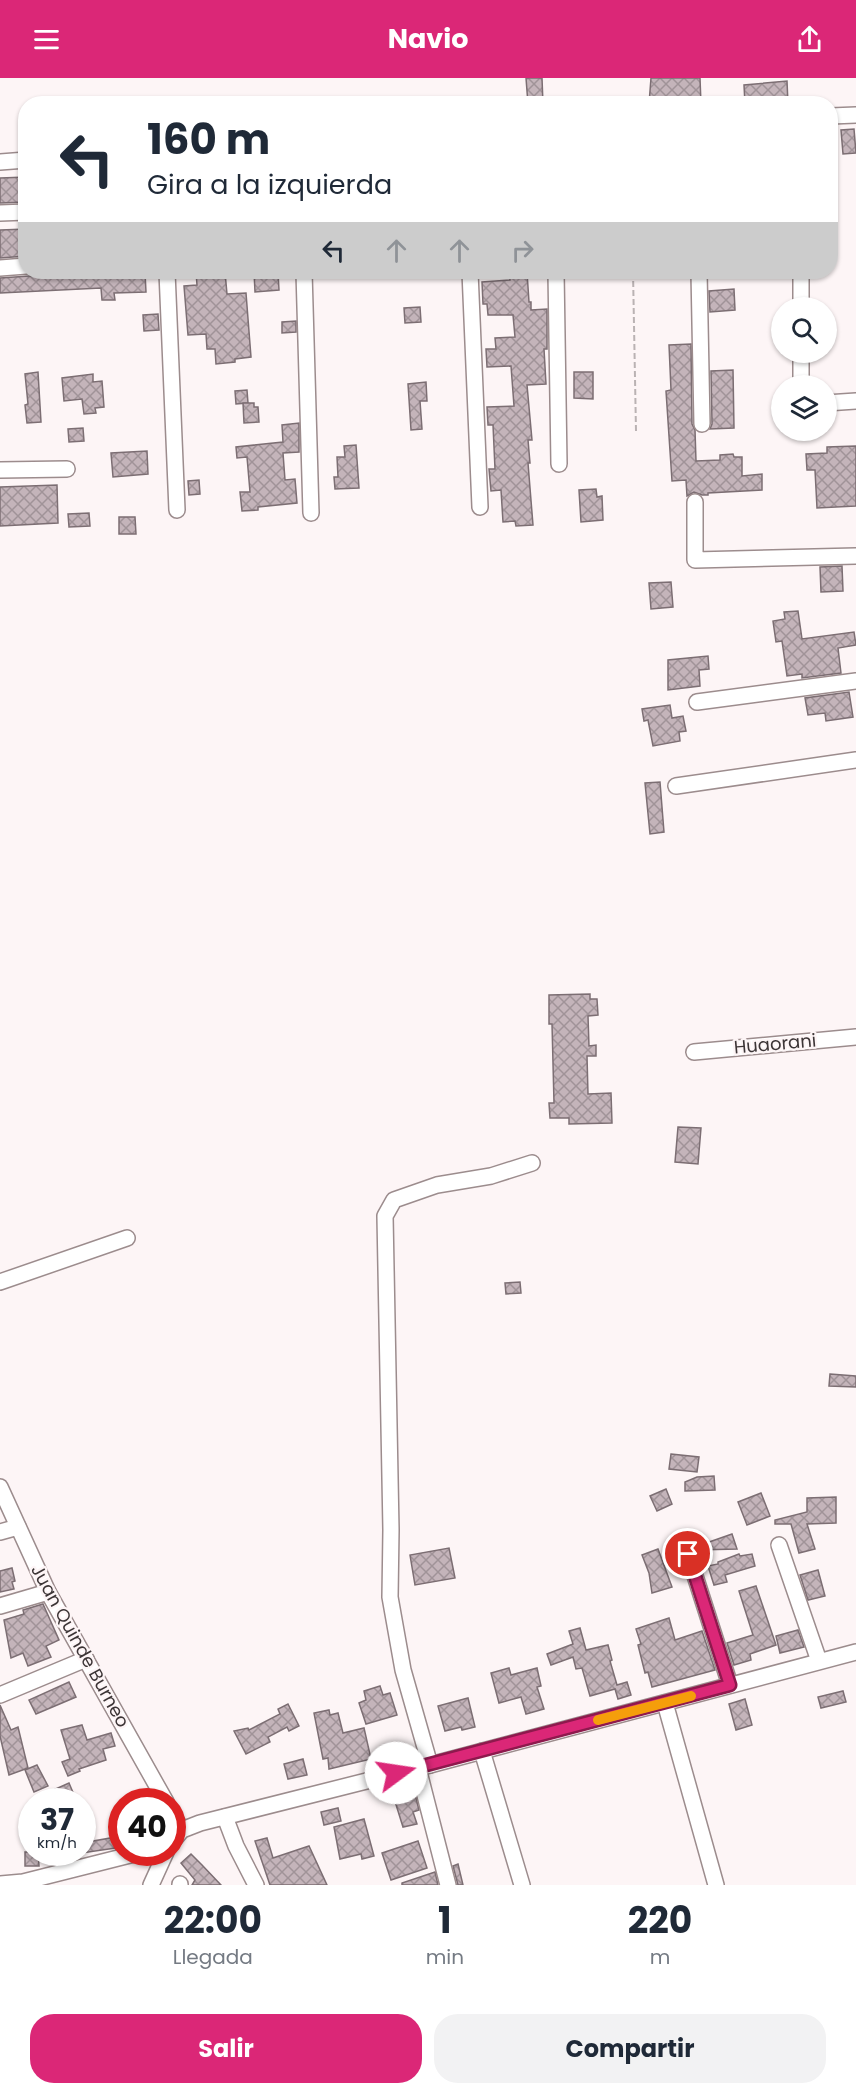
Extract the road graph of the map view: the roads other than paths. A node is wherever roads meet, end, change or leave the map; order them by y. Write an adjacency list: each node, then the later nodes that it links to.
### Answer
1 (856, 115): 2 (street)
2 (838, 116)
3 (18, 161): 4 (street)
4 (0, 162)
5 (18, 212): 6 (street)
6 (0, 213)
7 (18, 267): 8 (street)
8 (0, 268)
9 (167, 279): 24 (street)
10 (304, 279): 25 (street)
11 (470, 279): 23 (street)
12 (556, 279): 19 (street)
13 (699, 279): 18 (street)
14 (801, 279): 15 (street)
15 (801, 297)
16 (856, 401): 17 (street)
17 (837, 402)
18 (702, 424)
19 (559, 464)
20 (67, 469): 21 (street)
21 (0, 470)
22 (695, 502): 26 (street)
23 (480, 507)
24 (177, 510)
25 (311, 513)
26 (856, 556)
27 (856, 681): 28 (street)
28 (697, 702)
29 (856, 760): 30 (street)
30 (676, 786)
31 (856, 1037): 32 (street, Huaorani)
32 (694, 1052)
33 (532, 1163): 50 (street)
34 (127, 1238): 35 (street)
35 (0, 1282)
36 (0, 1487): 37 (street, Juan Quinde Burneo)
37 (18, 1527): 38 (street); 41 (street, Juan Quinde Burneo)
38 (0, 1532)
39 (778, 1545): 45 (street)
40 (688, 1554): 46 (street)
41 (48, 1592): 42 (street); 44 (street, Juan Quinde Burneo)
42 (0, 1606)
43 (856, 1652): 45 (street)
44 (86, 1659): 47 (street); 51 (street, Juan Quinde Burneo)
45 (819, 1662): 46 (street)
46 (730, 1685): 48 (street)
47 (0, 1695)
48 (665, 1702): 49 (street); 61 (street)
49 (482, 1751): 50 (street); 60 (street)
50 (424, 1766): 52 (street); 59 (street)
51 (158, 1788)
52 (225, 1817): 53 (street); 58 (street)
53 (186, 1831)
54 (108, 1861): 56 (street)
55 (160, 1866): 57 (street)
56 (0, 1884)
57 (151, 1885)
58 (256, 1885)
59 (448, 1885)
60 (522, 1885)
61 (716, 1885)

